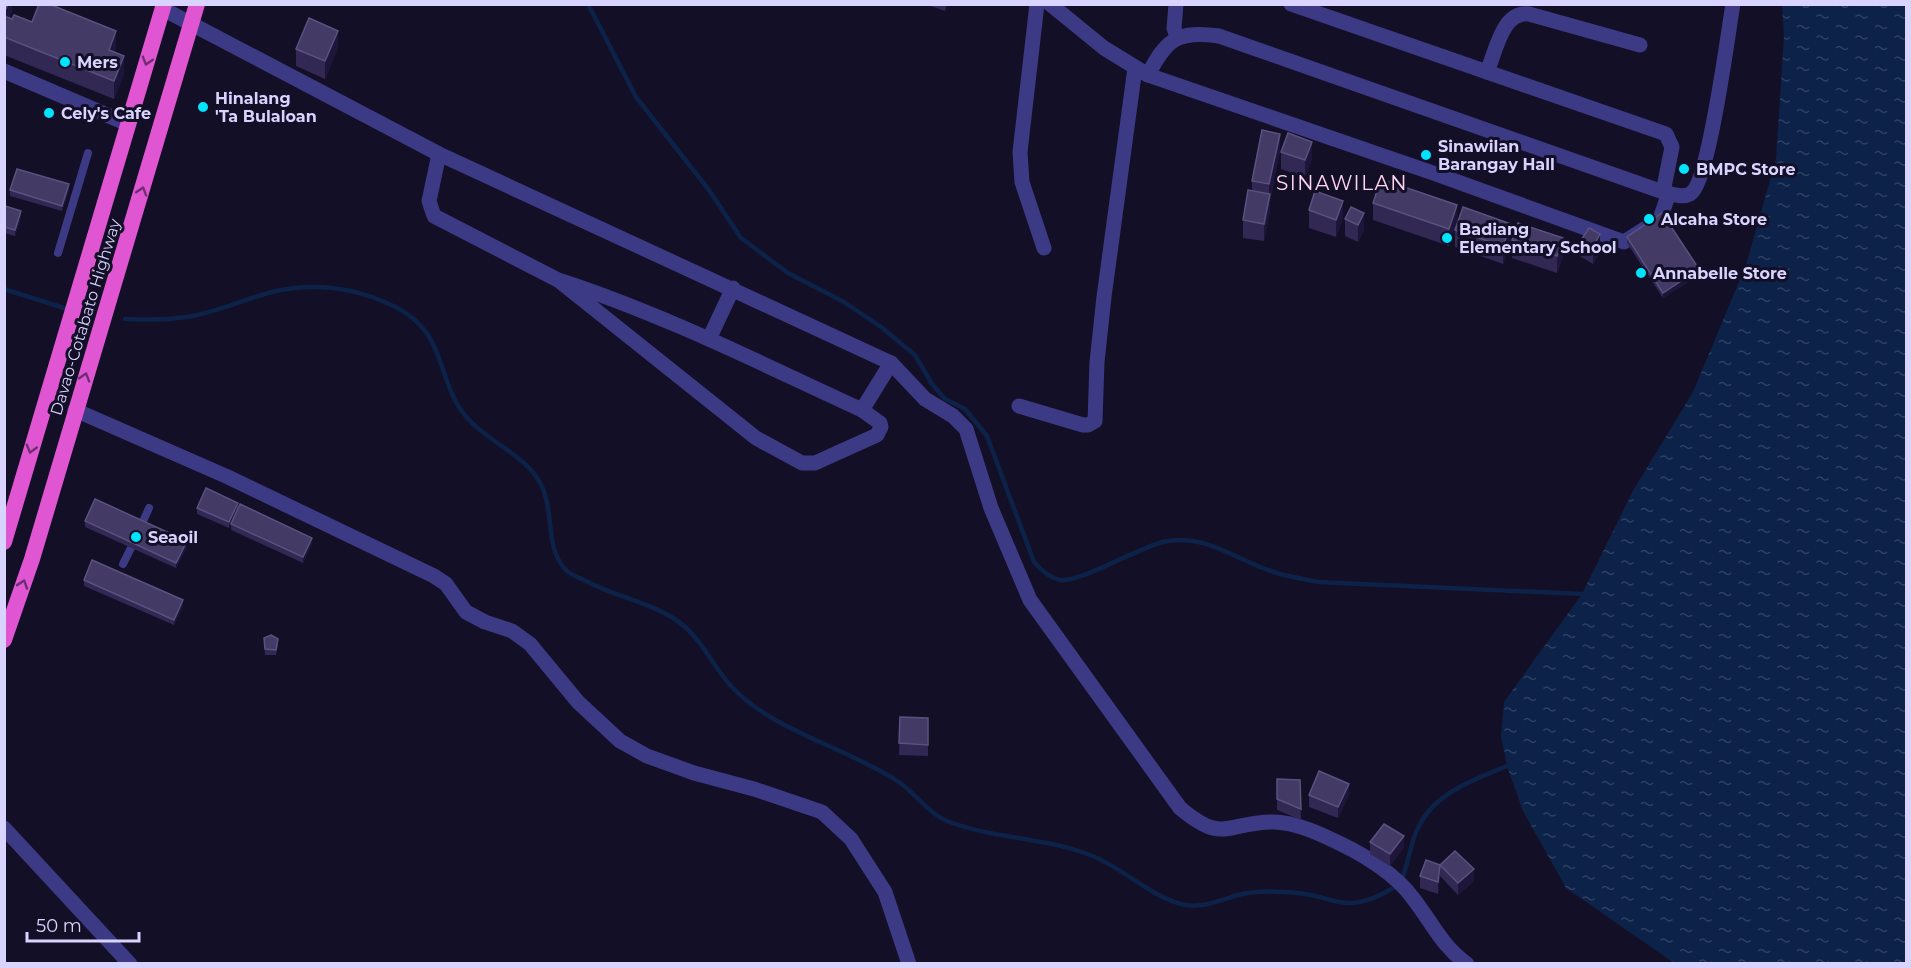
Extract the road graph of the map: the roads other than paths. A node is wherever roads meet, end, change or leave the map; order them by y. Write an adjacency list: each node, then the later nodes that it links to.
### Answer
1 (197, 4): 8 (highway, Davao-Cotabato Highway)
2 (1037, 4): 18 (street)
3 (1050, 4): 12 (street)
4 (1176, 4): 9 (street)
5 (1291, 4): 13 (street)
6 (1733, 4): 17 (street)
7 (163, 7): 8 (street); 14 (highway, Davao-Cotabato Highway, one-way to 14)
8 (192, 23): 16 (street); 25 (highway, Davao-Cotabato Highway, one-way to 8)
9 (1177, 37): 12 (street); 17 (street)
10 (1640, 45): 13 (street)
11 (4, 71): 14 (street)
12 (1142, 71): 17 (street); 24 (street)
13 (1487, 72): 17 (street)
14 (128, 124): 29 (highway, Davao-Cotabato Highway, one-way to 29)
15 (88, 153): 19 (lane)
16 (440, 154): 20 (street); 21 (street)
17 (1666, 193)
18 (1044, 248)
19 (58, 253)
20 (558, 280): 22 (street); 26 (street)
21 (733, 288): 22 (street); 23 (street)
22 (709, 339): 26 (street)
23 (891, 363): 26 (street); 36 (street)
24 (1019, 406)
25 (75, 410): 32 (highway, Davao-Cotabato Highway, one-way to 25); 35 (street)
26 (862, 410)
27 (149, 508): 28 (lane)
28 (141, 526)
29 (4, 542)
30 (131, 548): 31 (lane)
31 (123, 564)
32 (4, 640)
33 (4, 828): 34 (street)
34 (130, 963)
35 (909, 963)
36 (1467, 963)

